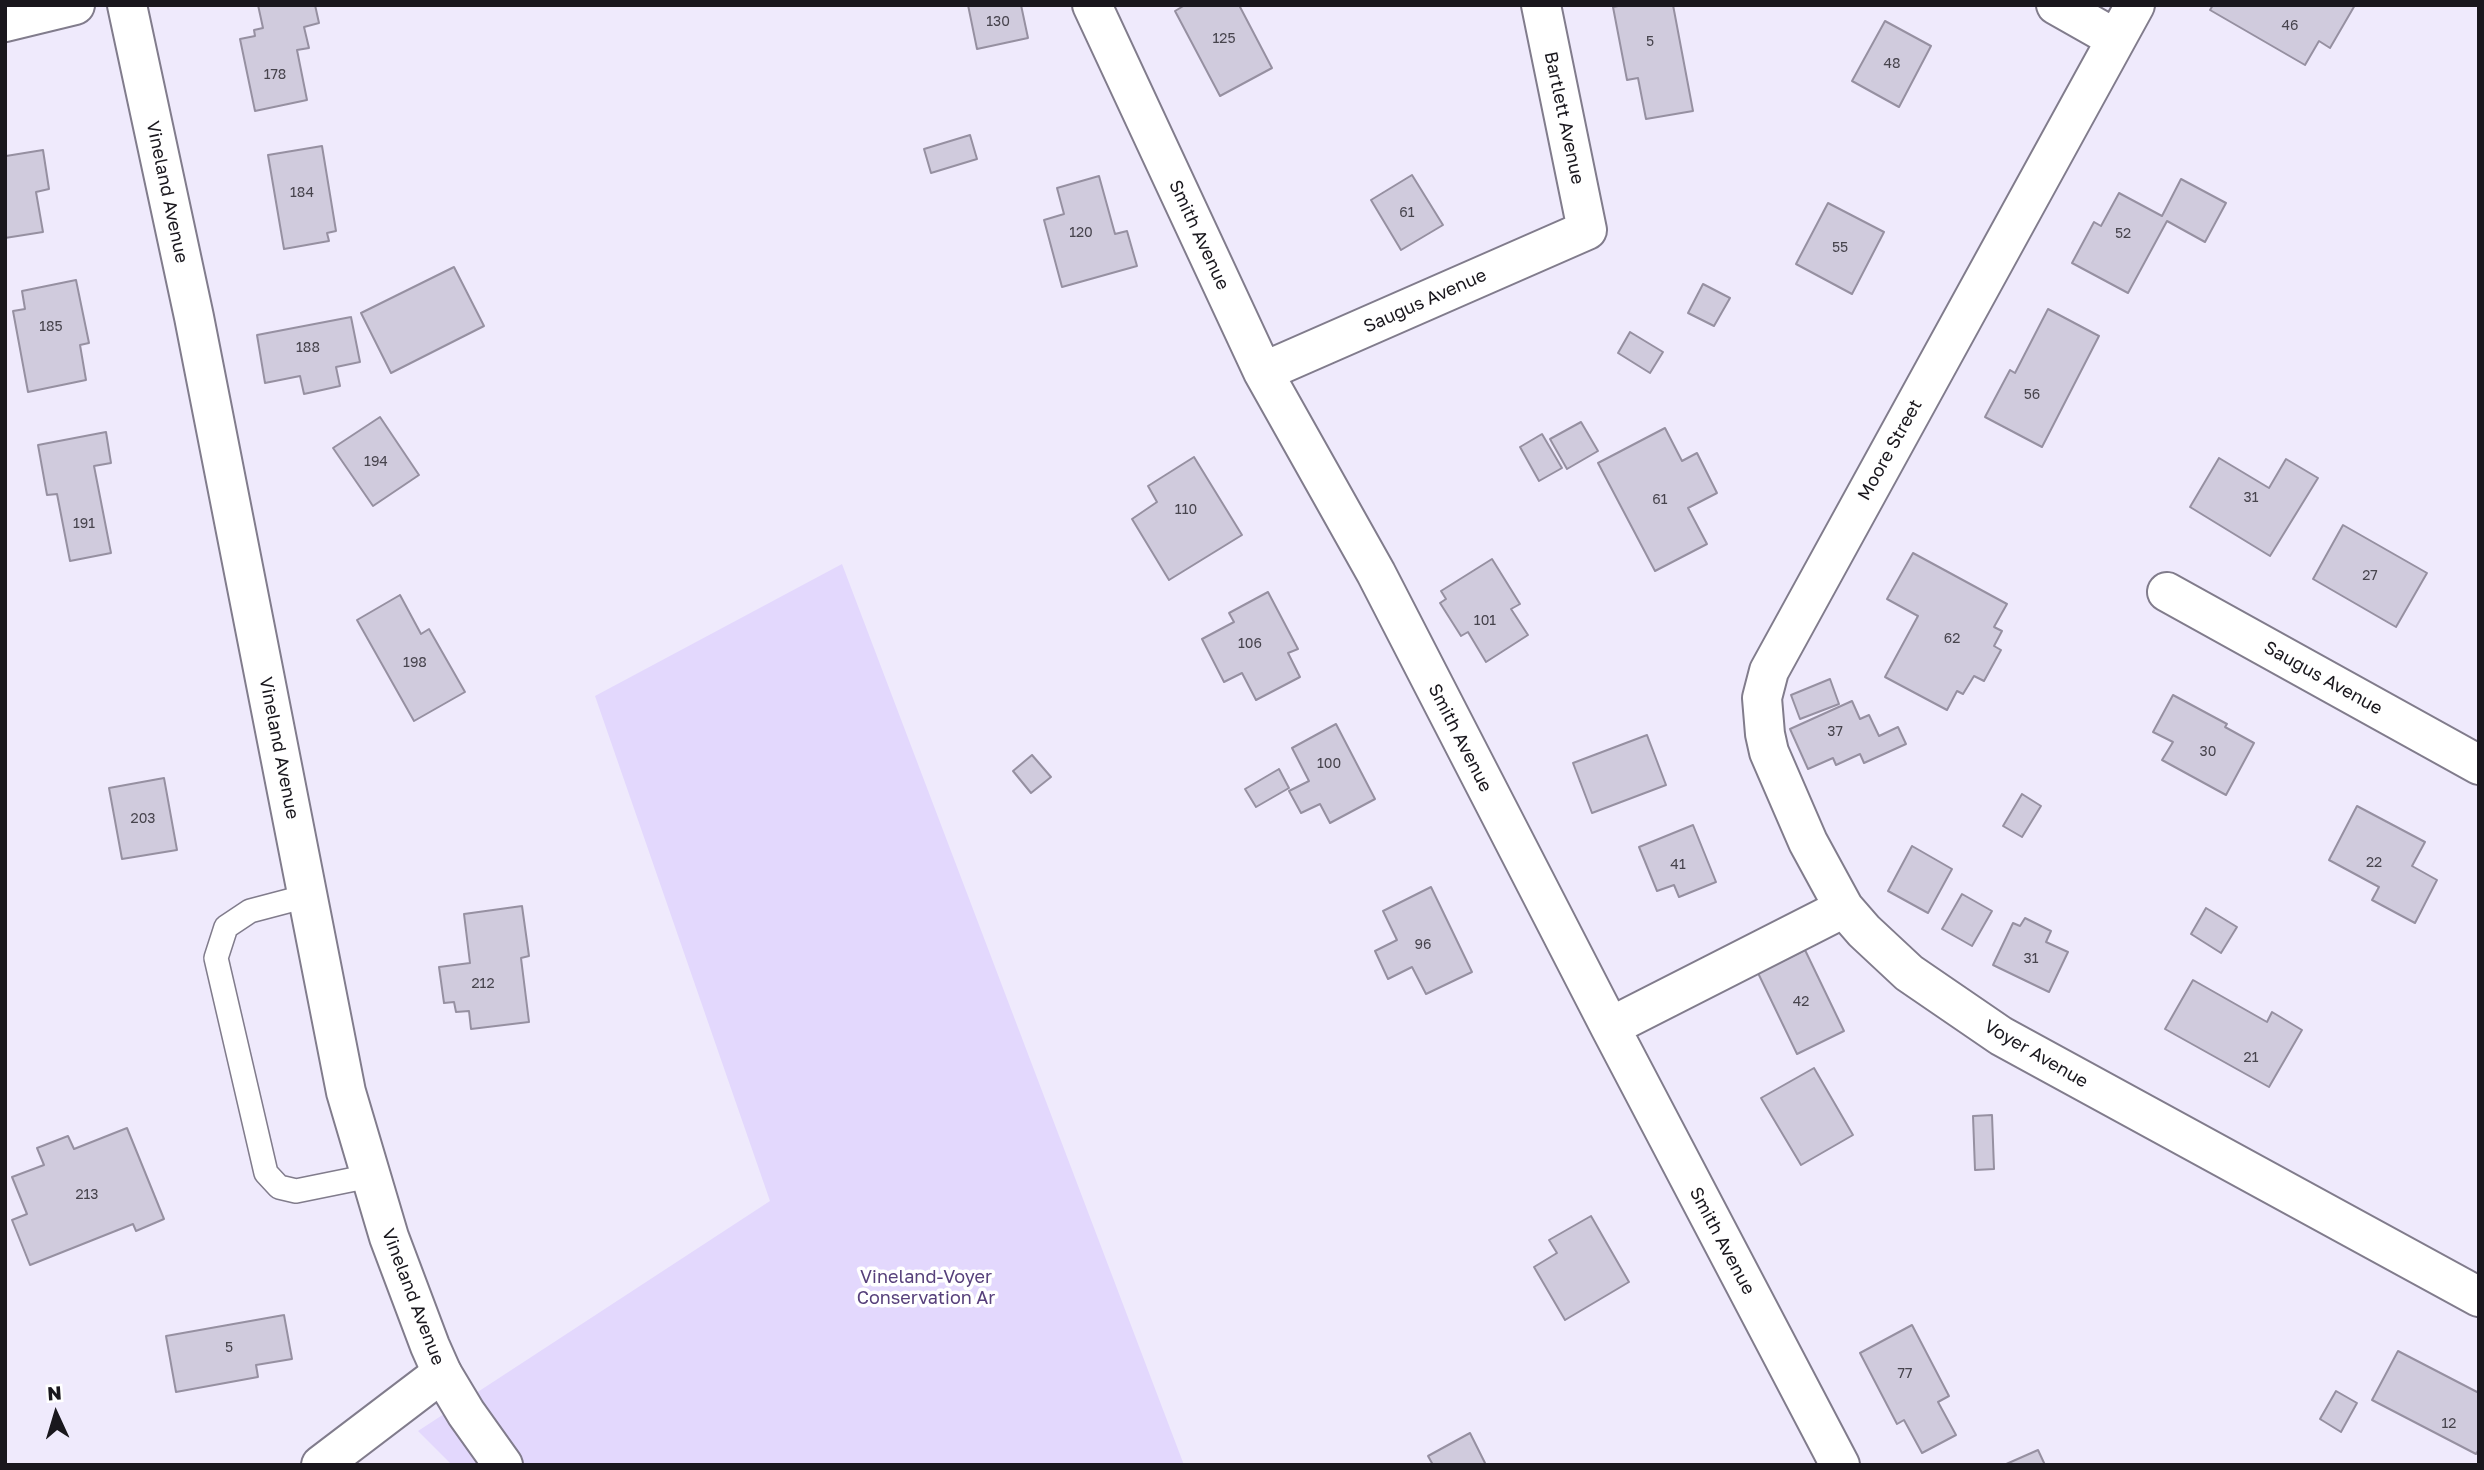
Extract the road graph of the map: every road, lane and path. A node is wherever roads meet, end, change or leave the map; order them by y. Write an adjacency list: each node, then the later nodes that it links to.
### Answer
1 (75, 5): 7 (street)
2 (127, 5): 13 (street, Vineland Avenue)
3 (1092, 5): 10 (street, Smith Avenue)
4 (1541, 5): 9 (street, Bartlett Avenue)
5 (2056, 5): 8 (street)
6 (2135, 5): 8 (street, Moore Street)
7 (5, 22)
8 (2116, 39): 14 (street, Moore Street)
9 (1587, 230): 10 (street, Saugus Avenue)
10 (1263, 372): 15 (street, Smith Avenue)
11 (2167, 592): 12 (street, Saugus Avenue)
12 (2479, 765)
13 (307, 895): 16 (street, Vineland Avenue); 16 (lane)
14 (1844, 908): 15 (street); 17 (street, Voyer Avenue)
15 (1610, 1027): 21 (street, Smith Avenue)
16 (370, 1177): 18 (street, Vineland Avenue)
17 (2479, 1297)
18 (442, 1373): 19 (street); 20 (street, Vineland Avenue)
19 (321, 1465)
20 (503, 1465)
21 (1840, 1465)

